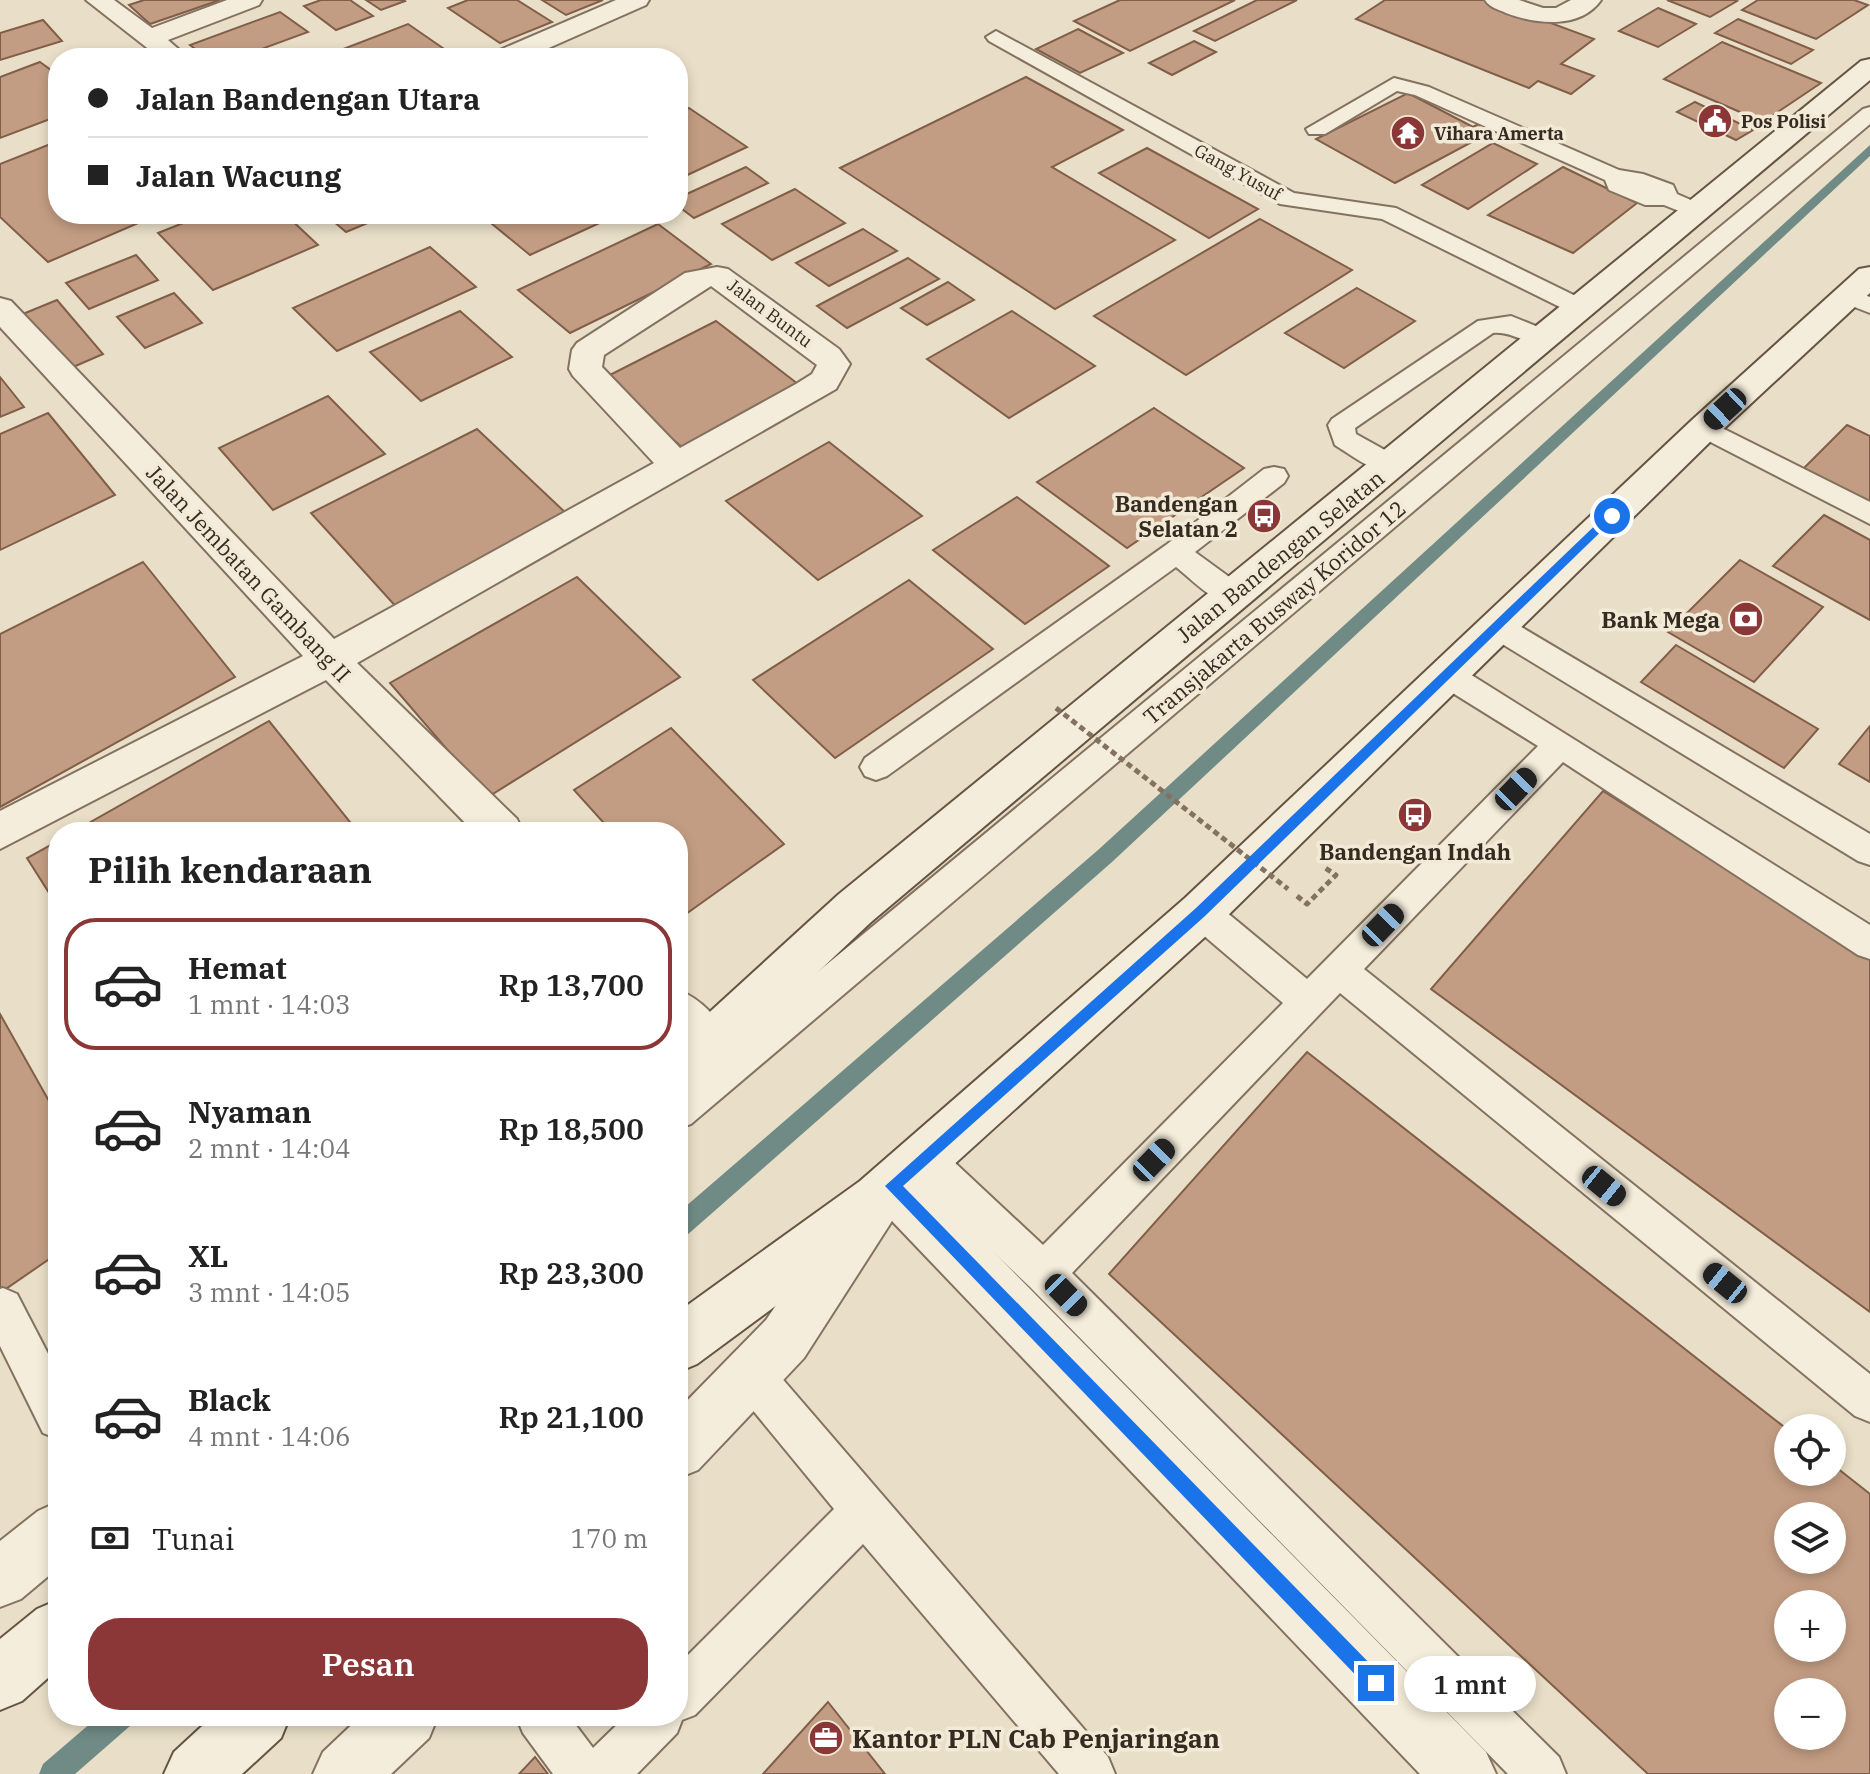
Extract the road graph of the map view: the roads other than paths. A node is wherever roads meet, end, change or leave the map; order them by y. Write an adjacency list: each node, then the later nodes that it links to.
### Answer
1 (98, 0): 7 (street)
2 (250, 0): 7 (street)
3 (637, 0): 9 (street)
4 (1497, 0): 5 (street)
5 (1589, 0)
6 (996, 37): 16 (lane, Gang Yusuf)
7 (149, 38): 8 (street)
8 (162, 48)
9 (527, 48)
10 (1870, 67): 13 (street, Jalan Bandengan Selatan)
11 (1870, 113): 38 (lane, Transjakarta Busway Koridor 12)
12 (1317, 129): 13 (lane)
13 (1683, 205): 16 (street, Jalan Bandengan Selatan)
14 (1863, 293): 18 (street)
15 (0, 308): 26 (street, Jalan Jembatan Gambang II)
16 (1581, 308): 17 (street, Jalan Bandengan Selatan)
17 (1544, 339): 19 (street, Jalan Bandengan Selatan); 19 (lane)
18 (1704, 428): 22 (lane); 25 (street)
19 (1391, 465): 24 (street, Jalan Bandengan Selatan)
20 (677, 466): 20 (street, Jalan Buntu); 26 (street, Jalan Buntu)
21 (1274, 476): 23 (lane)
22 (1870, 514)
23 (1176, 552): 24 (lane); 29 (lane)
24 (1233, 595): 37 (street, Jalan Bandengan Selatan)
25 (1496, 626): 27 (street); 32 (lane)
26 (330, 660): 30 (street, Jalan Jembatan Gambang II); 31 (street, Jalan Buntu)
27 (1446, 674): 28 (lane); 33 (street)
28 (1560, 744): 34 (lane); 35 (lane)
29 (876, 767)
30 (492, 822)
31 (0, 831)
32 (1870, 851)
33 (1201, 912): 36 (lane); 39 (street)
34 (1870, 944)
35 (1338, 970): 36 (lane); 45 (lane)
36 (1308, 1002): 40 (lane)
37 (688, 1048)
38 (688, 1103)
39 (898, 1181): 40 (lane); 42 (street); 43 (street); 61 (street)
40 (1044, 1273): 62 (lane)
41 (3, 1308): 44 (lane)
42 (688, 1338)
43 (752, 1376): 46 (street); 47 (lane)
44 (48, 1398)
45 (1870, 1401)
46 (688, 1440)
47 (864, 1511): 52 (lane); 60 (lane)
48 (48, 1539): 49 (street)
49 (0, 1578)
50 (48, 1638): 51 (street)
51 (0, 1679)
52 (688, 1688)
53 (248, 1726): 57 (street)
54 (396, 1726): 58 (street)
55 (547, 1726): 59 (lane)
56 (650, 1726): 59 (lane)
57 (196, 1774)
58 (345, 1774)
59 (593, 1774)
60 (1091, 1774)
61 (1464, 1774)
62 (1542, 1774)

